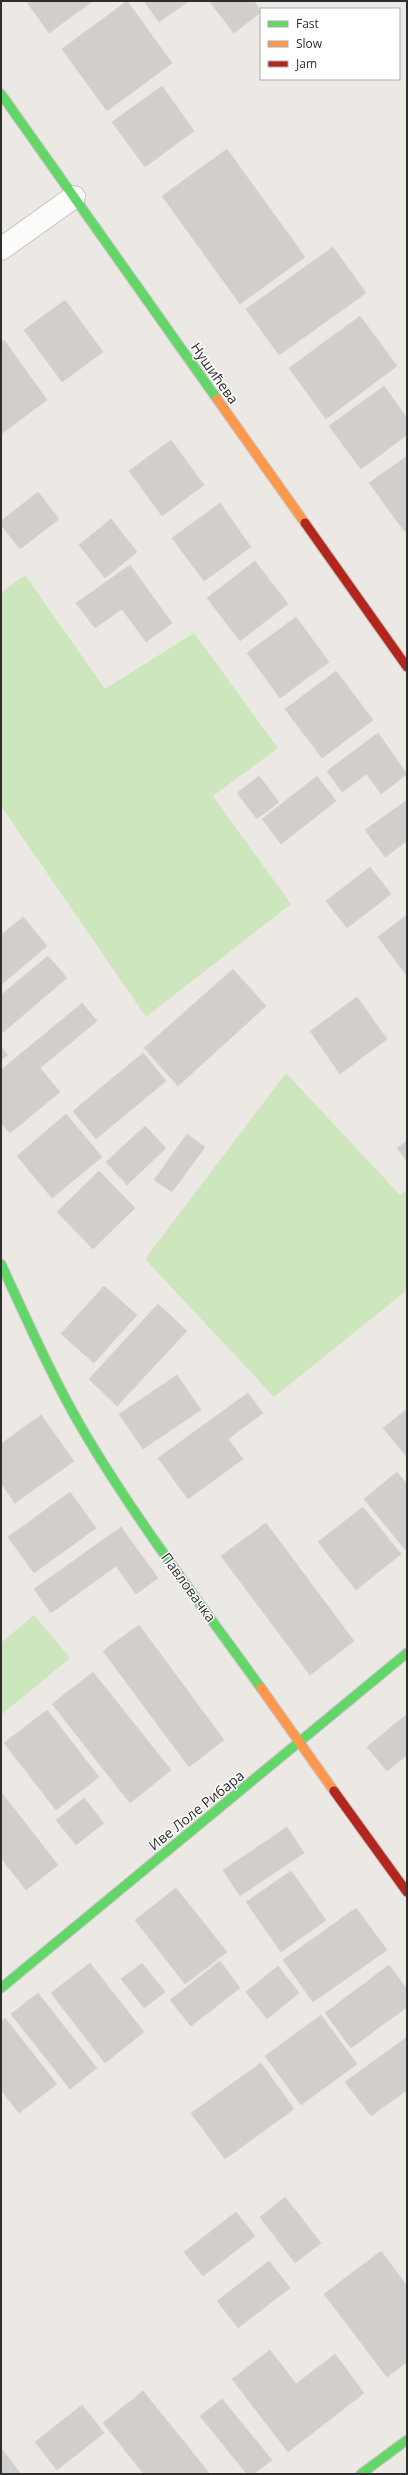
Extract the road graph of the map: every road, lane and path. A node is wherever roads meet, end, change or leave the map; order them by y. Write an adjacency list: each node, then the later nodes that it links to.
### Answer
1 (1, 94): 2 (street, Нушићева)
2 (74, 197): 3 (street); 4 (street, Нушићева)
3 (1, 250)
4 (407, 668)
5 (1, 1264): 7 (street, Павловачка)
6 (407, 1653): 7 (street, Иве Лоле Рибара)
7 (300, 1742): 8 (street, Павловачка); 9 (street, Иве Лоле Рибара)
8 (407, 1892)
9 (1, 1988)
10 (407, 2440): 11 (street)
11 (362, 2474)

